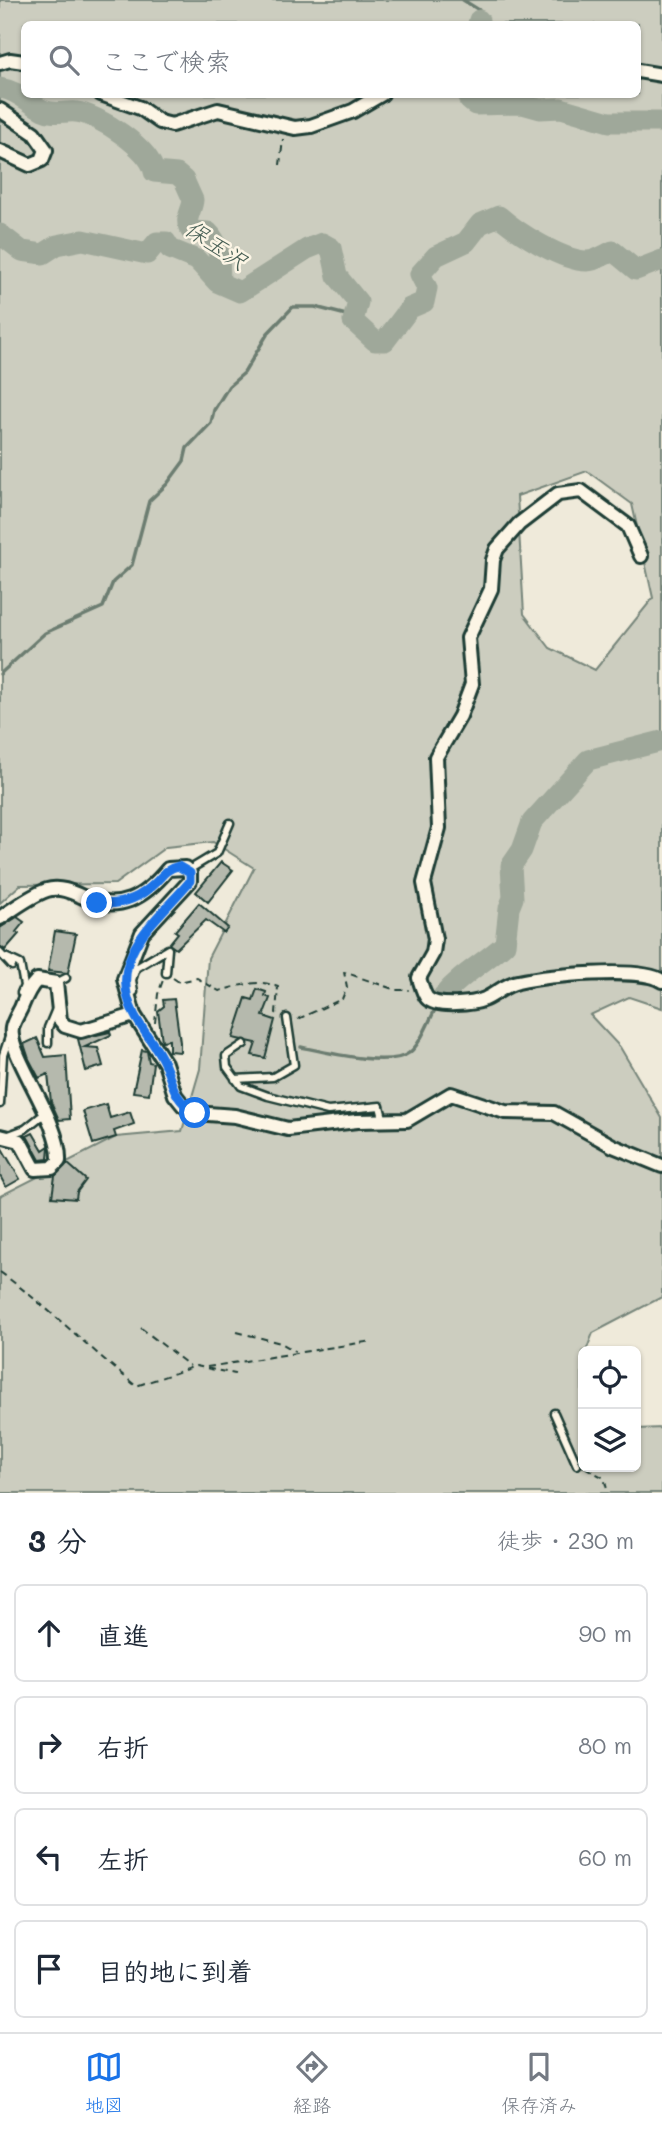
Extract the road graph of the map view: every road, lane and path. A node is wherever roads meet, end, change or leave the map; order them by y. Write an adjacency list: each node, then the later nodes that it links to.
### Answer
1 (21, 62): 2 (street)
2 (0, 64)
3 (641, 72): 4 (street)
4 (662, 75)
5 (113, 98): 8 (street)
6 (375, 98): 8 (street)
7 (0, 110): 9 (street)
8 (285, 126): 10 (path)
9 (0, 151)
10 (280, 165)
11 (641, 556): 19 (street)
12 (230, 823): 13 (lane)
13 (187, 871): 14 (street); 20 (street)
14 (0, 918)
15 (2, 955): 16 (lane); 22 (lane)
16 (12, 966)
17 (166, 973): 20 (lane); 24 (path); 28 (path)
18 (662, 981): 19 (street)
19 (422, 986): 24 (path)
20 (127, 994): 23 (street)
21 (58, 1005): 22 (street); 23 (street); 26 (lane)
22 (22, 1006): 25 (street)
23 (134, 1014): 28 (street)
24 (287, 1018): 29 (lane)
25 (11, 1030): 30 (lane); 31 (street)
26 (48, 1043)
27 (244, 1044): 29 (lane)
28 (154, 1045): 32 (street)
29 (235, 1079): 32 (lane)
30 (0, 1104)
31 (47, 1116): 33 (lane); 33 (street)
32 (384, 1122): 34 (street)
33 (2, 1137)
34 (662, 1166)
35 (0, 1272): 40 (path)
36 (141, 1328): 40 (path)
37 (237, 1332): 39 (path)
38 (372, 1340): 39 (path)
39 (296, 1353): 41 (path)
40 (191, 1367): 41 (path)
41 (203, 1367): 42 (path)
42 (235, 1374)
43 (554, 1413): 44 (lane)
44 (577, 1465): 45 (path)
45 (608, 1493)

